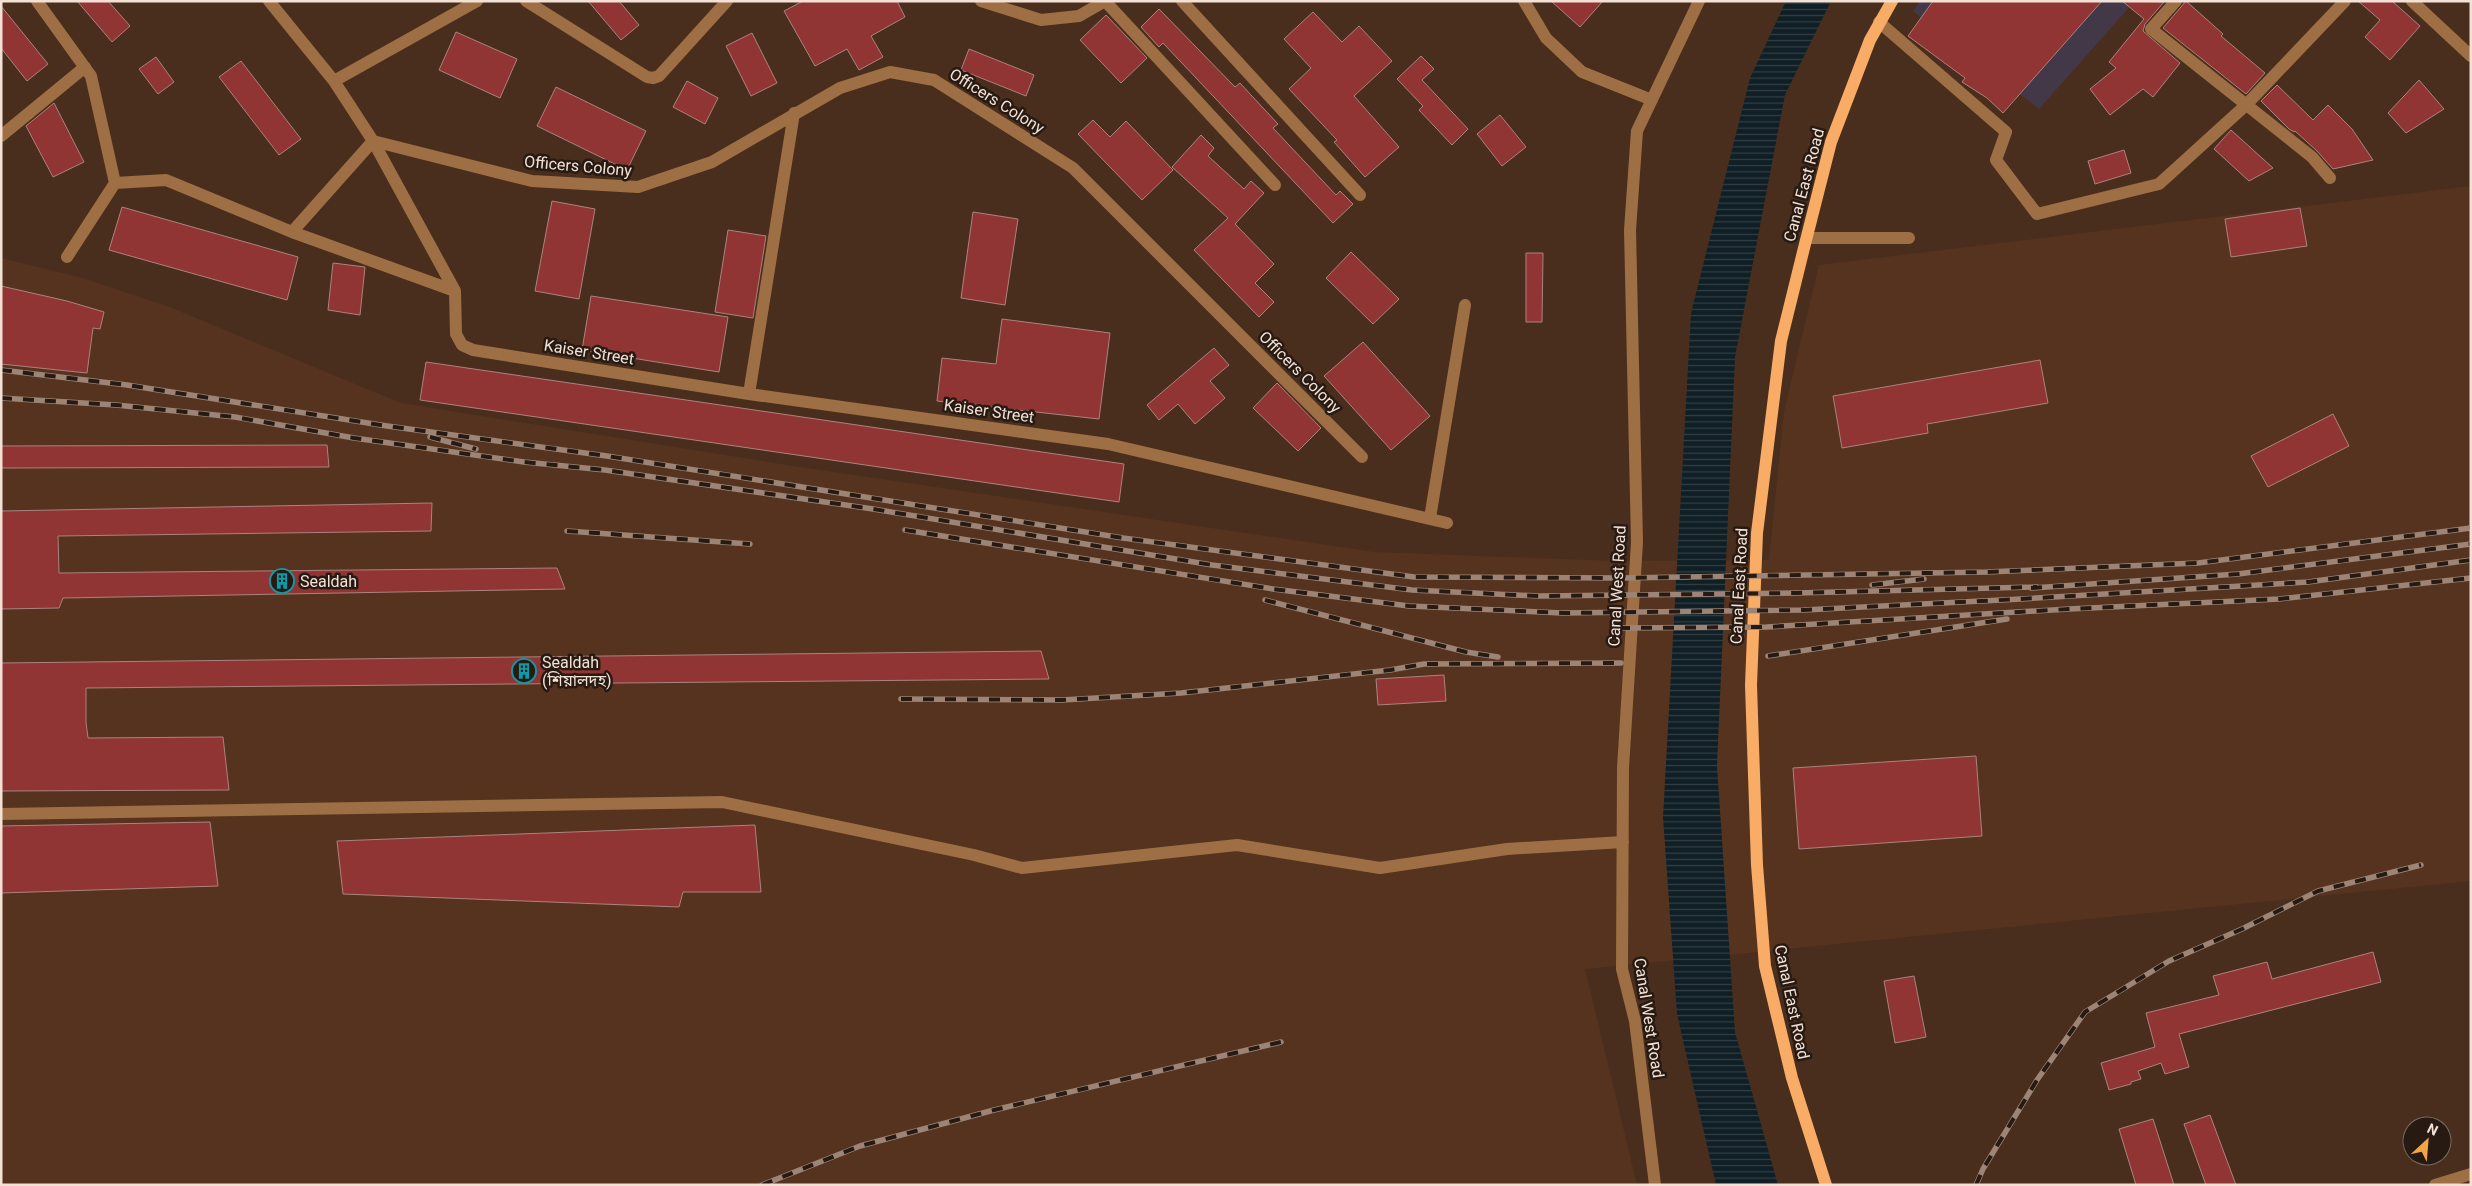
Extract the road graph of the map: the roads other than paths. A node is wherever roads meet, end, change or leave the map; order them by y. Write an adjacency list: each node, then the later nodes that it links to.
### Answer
1 (37, 1): 17 (street)
2 (269, 1): 18 (street, Kaiser Street)
3 (477, 1): 18 (street)
4 (526, 1): 5 (street)
5 (727, 1)
6 (981, 1): 7 (street)
7 (1105, 1): 26 (street)
8 (1182, 1): 27 (street)
9 (1524, 1): 19 (street)
10 (1699, 1): 19 (street, Canal West Road)
11 (1892, 1): 15 (main road, Canal East Road)
12 (2176, 1): 20 (street)
13 (2345, 1): 20 (street)
14 (2412, 1): 16 (street)
15 (1879, 22): 20 (street); 29 (main road, Canal East Road)
16 (2471, 56)
17 (84, 67): 22 (street); 25 (street)
18 (334, 81): 23 (street, Kaiser Street)
19 (1652, 100): 39 (street, Canal West Road)
20 (2246, 105): 24 (street)
21 (794, 113): 23 (street, Officers Colony); 34 (street); 35 (street, Officers Colony)
22 (1, 136)
23 (373, 141): 28 (street); 32 (street, Kaiser Street)
24 (2330, 178)
25 (115, 182): 28 (street); 31 (street)
26 (1275, 185)
27 (1360, 195)
28 (292, 232): 32 (street)
29 (1807, 238): 30 (street); 42 (main road, Canal East Road)
30 (1909, 238)
31 (68, 257)
32 (455, 291): 34 (street, Kaiser Street)
33 (1465, 305): 36 (street)
34 (749, 394): 36 (street, Kaiser Street)
35 (1362, 456)
36 (1430, 518): 37 (street, Kaiser Street)
37 (1447, 523)
38 (1, 814): 39 (street)
39 (1623, 842): 41 (street, Canal West Road)
40 (2471, 1174): 43 (street)
41 (1655, 1185)
42 (1826, 1185)
43 (2435, 1185)

